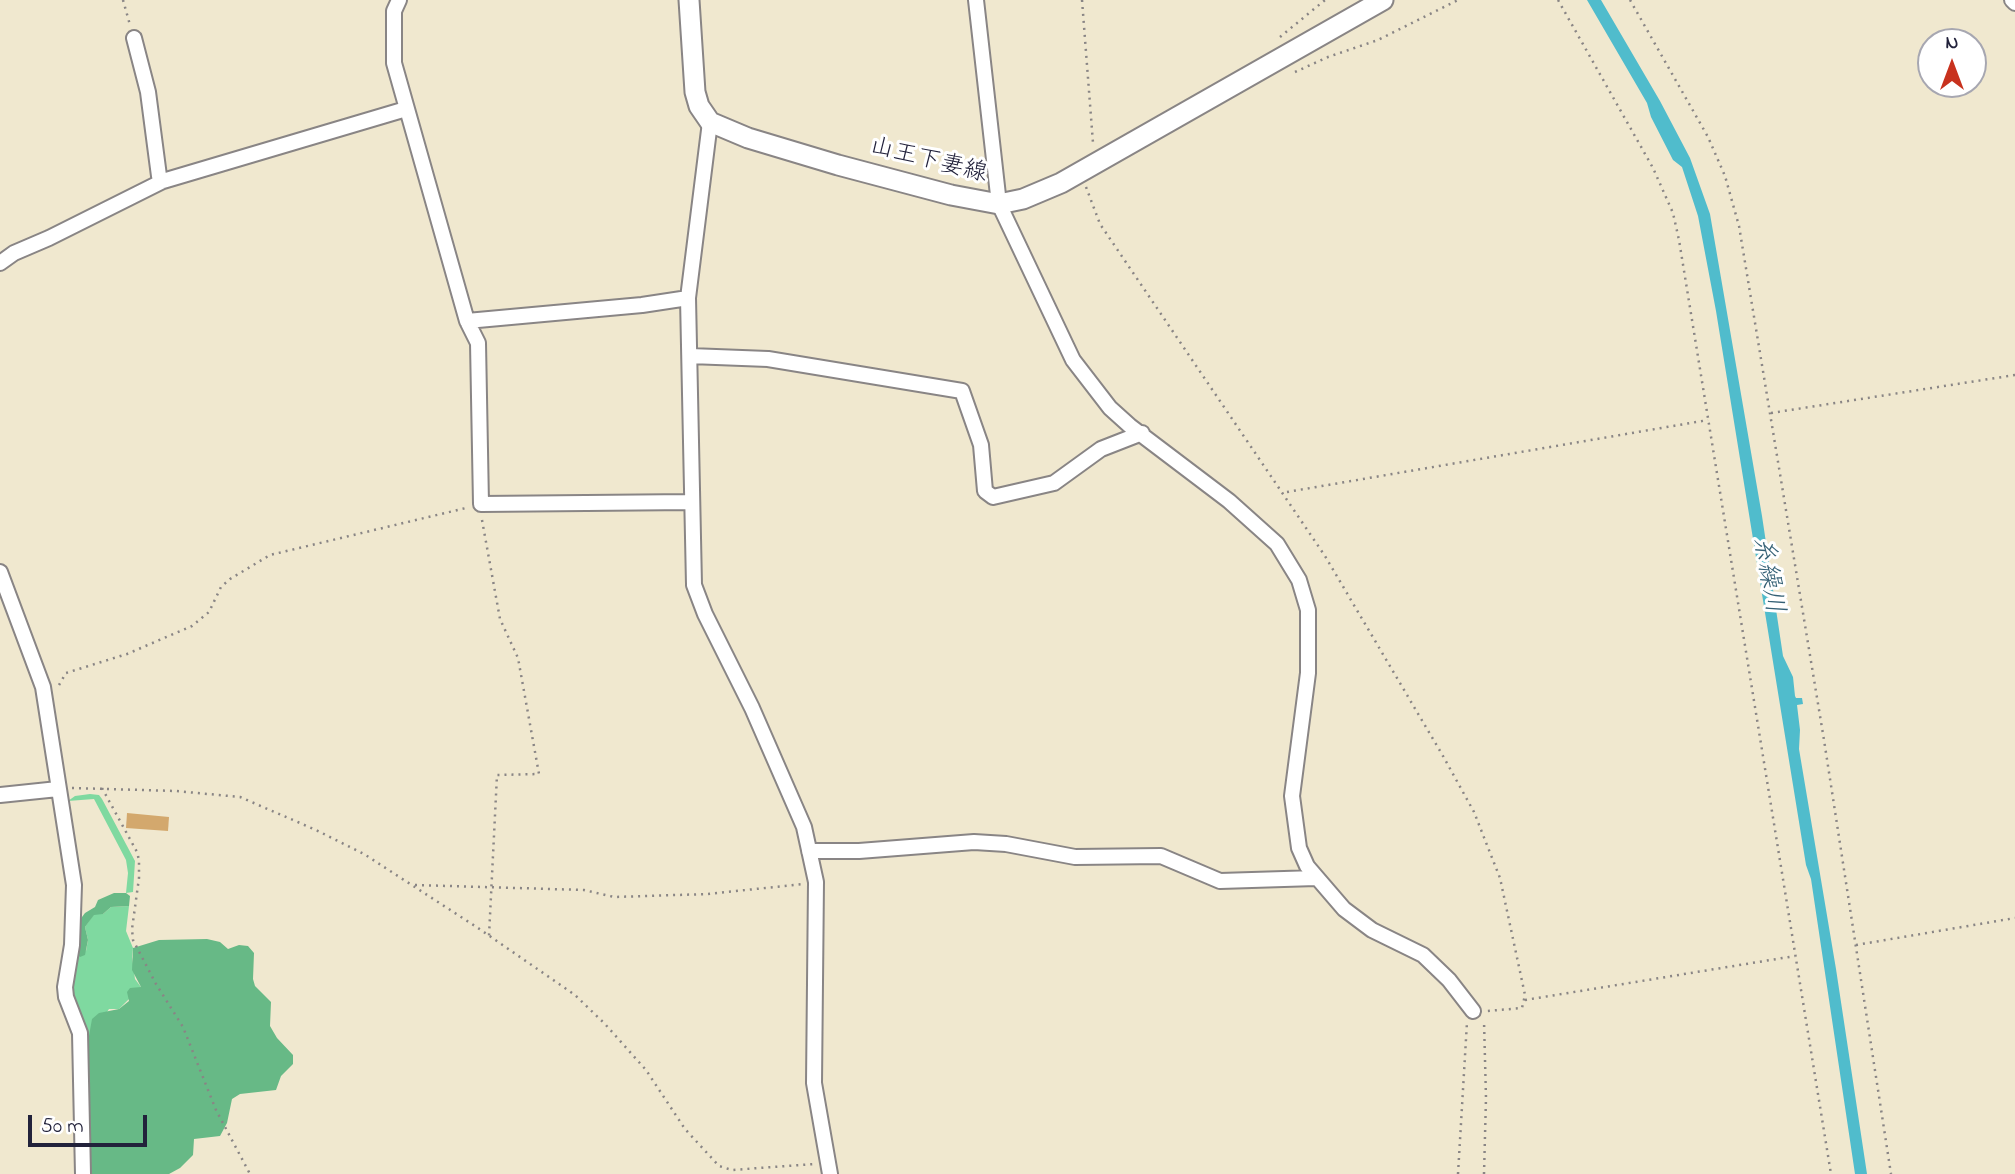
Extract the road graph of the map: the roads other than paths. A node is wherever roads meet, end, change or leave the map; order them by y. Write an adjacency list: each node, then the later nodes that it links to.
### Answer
1 (399, 0): 6 (street)
2 (689, 0): 7 (main road)
3 (976, 0): 9 (street)
4 (1383, 0): 9 (main road, 山王下妻線)
5 (134, 38): 8 (street)
6 (406, 109): 8 (street); 12 (street)
7 (710, 122): 9 (main road, 山王下妻線); 11 (street)
8 (163, 181): 10 (street)
9 (999, 204): 14 (street)
10 (0, 263)
11 (688, 298): 12 (street); 13 (street)
12 (467, 321): 15 (street)
13 (690, 356): 14 (street); 15 (street)
14 (1142, 433): 20 (street)
15 (691, 502): 19 (street)
16 (0, 572): 17 (street)
17 (58, 789): 18 (street); 23 (street)
18 (0, 796)
19 (809, 851): 20 (street); 22 (street)
20 (1316, 878): 21 (street)
21 (1473, 1011)
22 (829, 1169)
23 (83, 1174)

